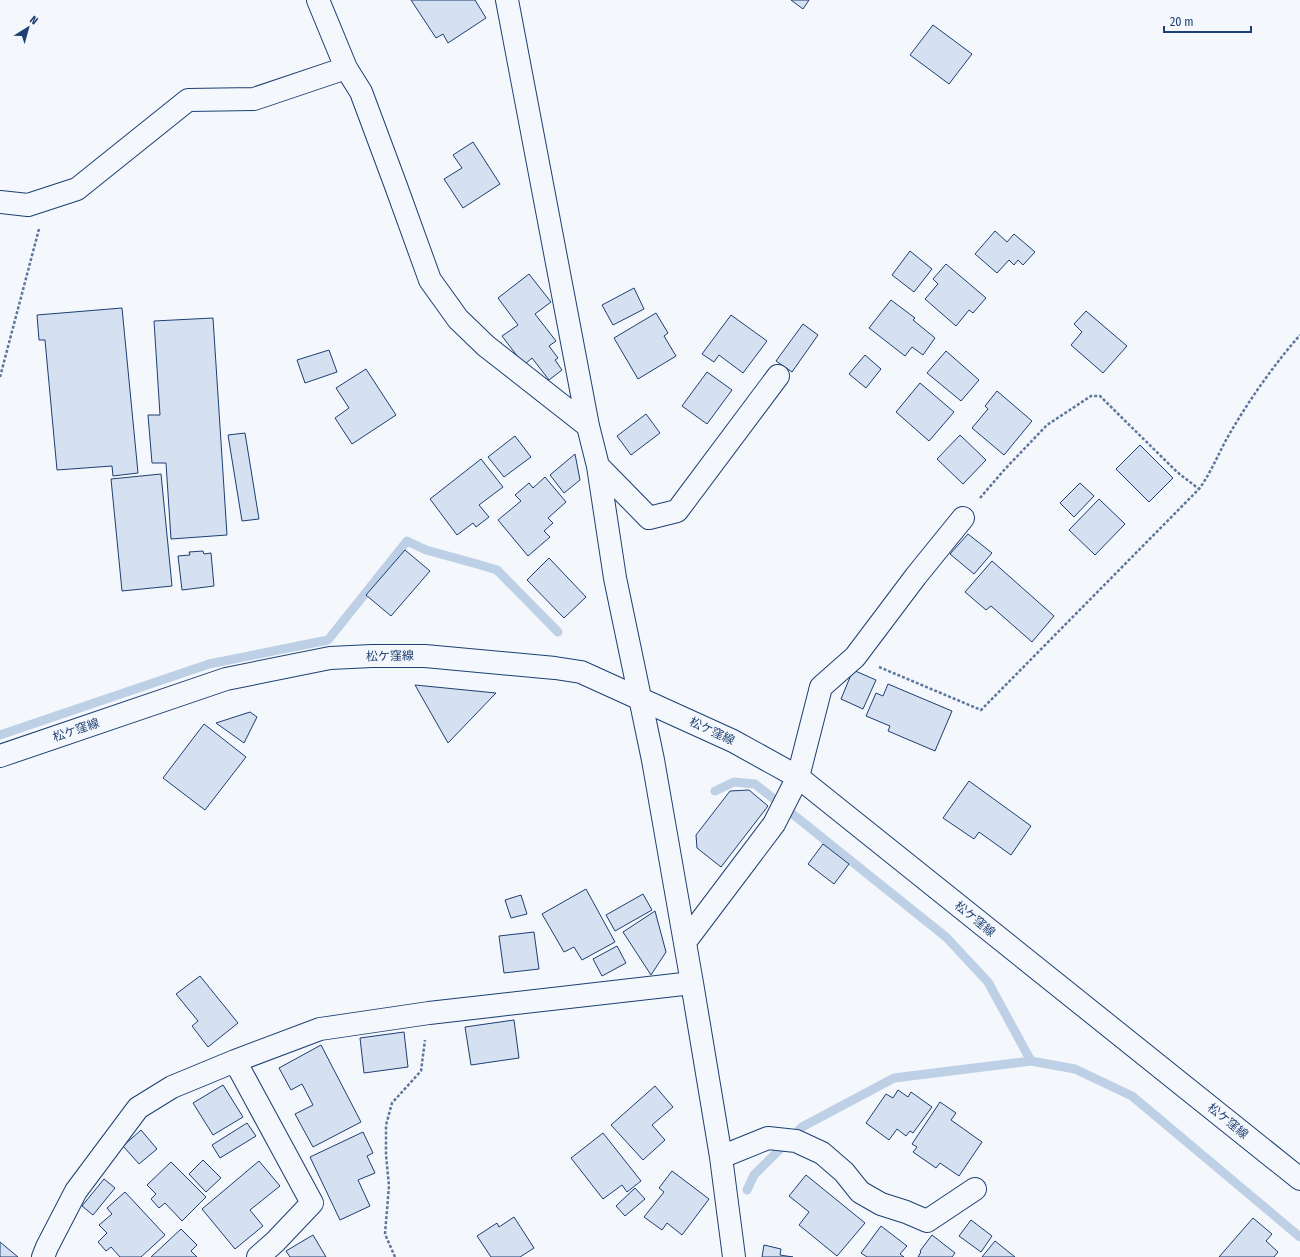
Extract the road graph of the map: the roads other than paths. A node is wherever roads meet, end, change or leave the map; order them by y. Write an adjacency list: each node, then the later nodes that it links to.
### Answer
1 (318, 0): 3 (street)
2 (507, 0): 6 (street)
3 (346, 68): 4 (street); 6 (street)
4 (0, 202)
5 (778, 376): 7 (street)
6 (588, 426): 7 (street)
7 (598, 466): 9 (street)
8 (963, 518): 11 (street)
9 (641, 700): 10 (street, 松ケ窪線); 11 (street, 松ケ窪線); 12 (street)
10 (0, 756)
11 (798, 777): 12 (street); 16 (street, 松ケ窪線)
12 (685, 942): 13 (street)
13 (692, 983): 14 (street); 15 (street)
14 (235, 1061): 18 (street); 19 (street)
15 (721, 1157): 17 (street); 20 (street)
16 (1300, 1179)
17 (976, 1189)
18 (43, 1257)
19 (258, 1257)
20 (734, 1257)

